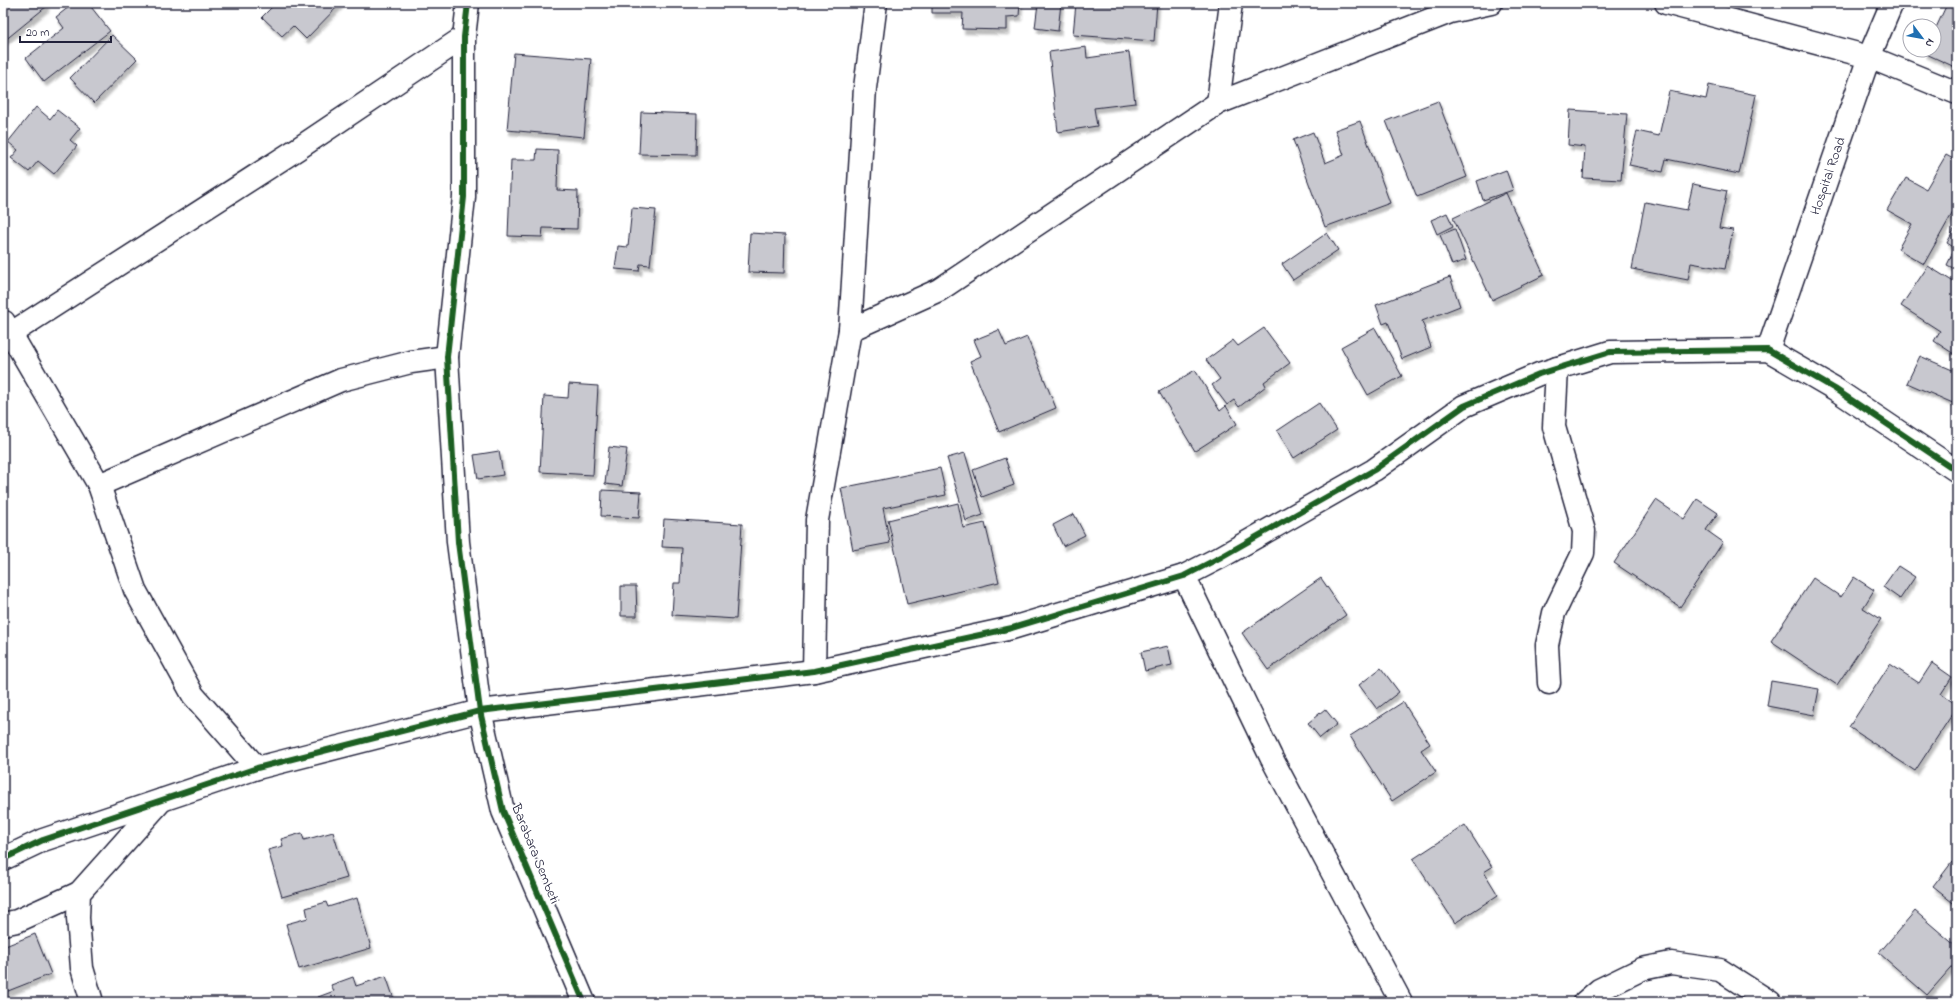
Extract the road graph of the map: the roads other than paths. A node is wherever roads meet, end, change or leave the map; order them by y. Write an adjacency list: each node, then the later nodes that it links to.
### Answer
1 (468, 3): 7 (street, Barabara Sembeti)
2 (876, 3): 12 (street)
3 (1231, 3): 10 (street)
4 (1491, 3): 10 (street)
5 (1666, 3): 8 (street)
6 (1892, 3): 8 (street, Hospital Road)
7 (464, 37): 11 (street); 14 (street, Barabara Sembeti)
8 (1869, 57): 9 (street); 13 (street, Hospital Road)
9 (1957, 93)
10 (1218, 103): 12 (street)
11 (7, 327): 17 (street)
12 (850, 330): 19 (street)
13 (1768, 350): 15 (street); 16 (street)
14 (447, 357): 17 (street); 21 (street, Barabara Sembeti)
15 (1557, 368): 18 (street); 20 (street)
16 (1957, 471)
17 (99, 485): 22 (street)
18 (1184, 576): 19 (street); 29 (street)
19 (814, 670): 21 (street)
20 (1549, 682)
21 (480, 711): 22 (street); 28 (street, Barabara Sembeti)
22 (257, 768): 23 (street)
23 (163, 799): 24 (street); 25 (street)
24 (3, 859)
25 (79, 893): 26 (street); 27 (street)
26 (3, 924)
27 (92, 1002)
28 (584, 1002)
29 (1401, 1002)
30 (1586, 1002): 31 (street)
31 (1770, 1002)

